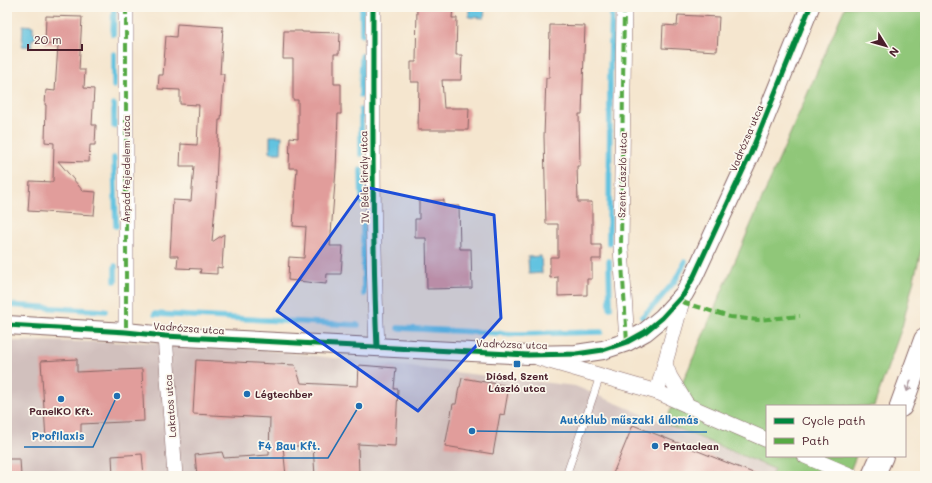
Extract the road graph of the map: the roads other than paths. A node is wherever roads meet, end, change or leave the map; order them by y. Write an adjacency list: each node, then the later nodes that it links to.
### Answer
1 (126, 7): 7 (street, Árpád fejedelem utca)
2 (373, 7): 11 (street, IV. Béla király utca)
3 (624, 7): 10 (street, Szent László utca)
4 (810, 7): 5 (street, Vadrózsa utca)
5 (684, 294): 10 (street, Vadrózsa utca); 13 (street)
6 (7, 325): 7 (street, Vadrózsa utca)
7 (126, 332): 8 (street, Vadrózsa utca)
8 (165, 336): 11 (street, Vadrózsa utca); 21 (street, Lakatos utca)
9 (925, 340): 17 (highway, one-way to 17)
10 (627, 342): 12 (street, Vadrózsa utca)
11 (377, 347): 12 (street, Vadrózsa utca)
12 (528, 355): 14 (street)
13 (665, 364): 15 (street); 16 (street)
14 (600, 376): 15 (street); 22 (lane)
15 (657, 392): 16 (street)
16 (687, 405): 18 (street)
17 (901, 405)
18 (766, 440)
19 (807, 457): 23 (street)
20 (882, 457): 24 (highway)
21 (175, 476)
22 (566, 476)
23 (852, 476)
24 (873, 476)

